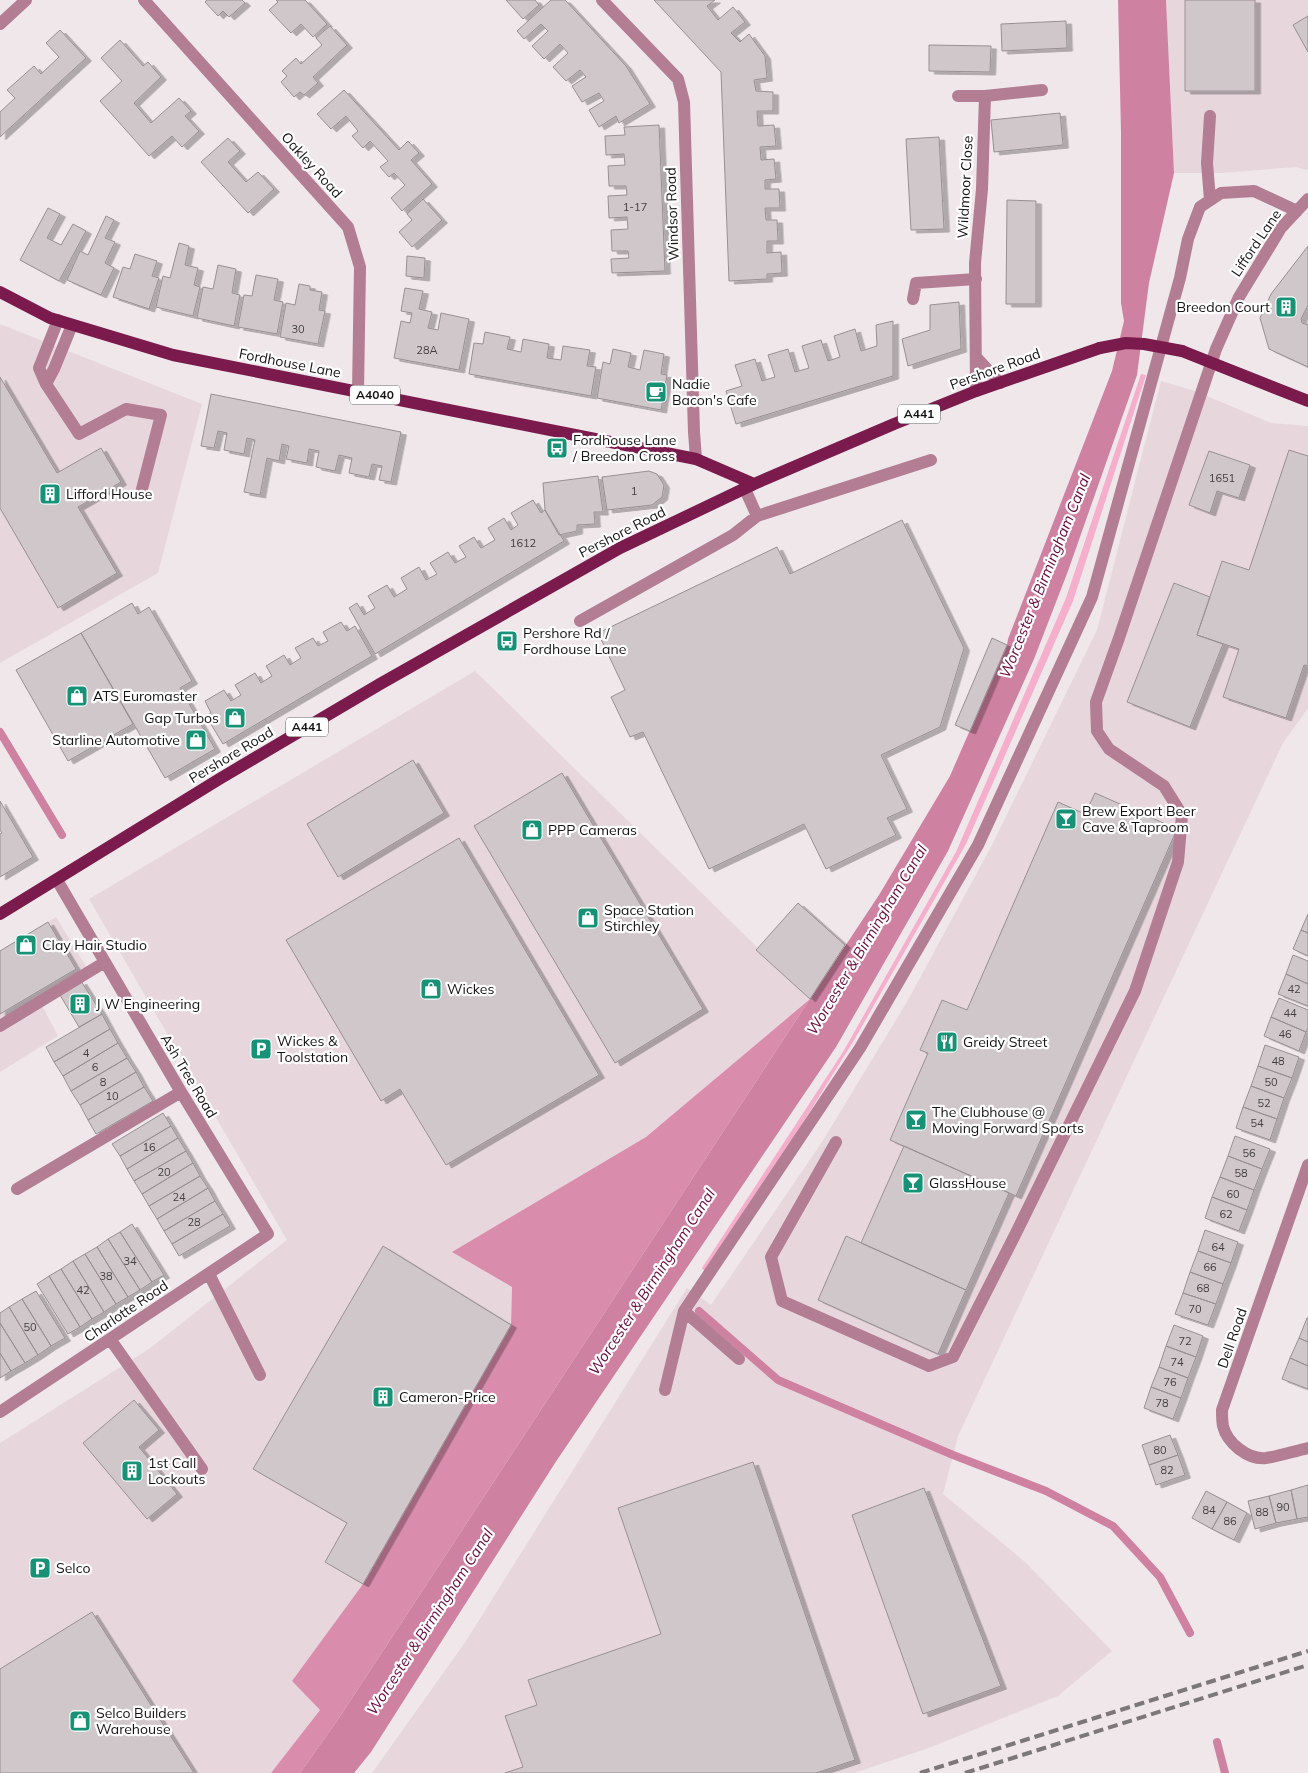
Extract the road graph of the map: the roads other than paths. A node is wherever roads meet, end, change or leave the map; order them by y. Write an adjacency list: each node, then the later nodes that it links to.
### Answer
1 (26, 0): 4 (street)
2 (144, 0): 21 (street, Oakley Road)
3 (602, 0): 24 (street, Windsor Road)
4 (0, 24)
5 (1042, 90): 7 (street)
6 (958, 96): 7 (street)
7 (985, 96): 12 (street, Wildmoor Close)
8 (1210, 116): 10 (street)
9 (1308, 199): 11 (street, Lifford Lane)
10 (1210, 200): 11 (street); 40 (street)
11 (1297, 211): 18 (street, Lifford Lane)
12 (976, 279): 14 (street); 17 (street, Wildmoor Close)
13 (0, 292): 15 (main road, Fordhouse Lane / A4040)
14 (913, 298)
15 (58, 320): 16 (main road, Fordhouse Lane / A4040); 20 (street)
16 (72, 325): 20 (street); 21 (main road, Fordhouse Lane / A4040)
17 (976, 356): 19 (street); 22 (street, Wildmoor Close)
18 (1211, 362): 19 (main road, Pershore Road / A441, bridge); 23 (main road, Pershore Road / A441); 35 (street, Lifford Lane)
19 (1000, 383): 22 (main road, Pershore Road / A441)
20 (46, 384): 27 (street)
21 (358, 391): 24 (main road, Fordhouse Lane / A4040)
22 (976, 391): 26 (main road, Pershore Road / A441)
23 (1308, 401)
24 (696, 459): 26 (main road, Fordhouse Lane / A4040)
25 (932, 460): 28 (street)
26 (749, 486): 28 (street); 30 (main road, Pershore Road / A441)
27 (141, 494)
28 (757, 516): 29 (street)
29 (580, 621)
30 (57, 880): 31 (main road, Pershore Road / A441); 32 (street, Ash Tree Road)
31 (0, 914)
32 (105, 962): 33 (street); 34 (street, Ash Tree Road)
33 (0, 1026)
34 (180, 1092): 37 (street); 38 (street, Ash Tree Road)
35 (836, 1142)
36 (1308, 1165): 46 (street, Dell Road)
37 (17, 1189)
38 (268, 1234): 39 (street, Charlotte Road)
39 (209, 1274): 41 (street, Charlotte Road); 43 (street)
40 (684, 1311): 42 (street); 44 (street)
41 (110, 1339): 45 (street, Charlotte Road); 47 (street)
42 (739, 1359)
43 (260, 1375)
44 (664, 1390)
45 (0, 1412)
46 (1308, 1448)
47 (202, 1469)

